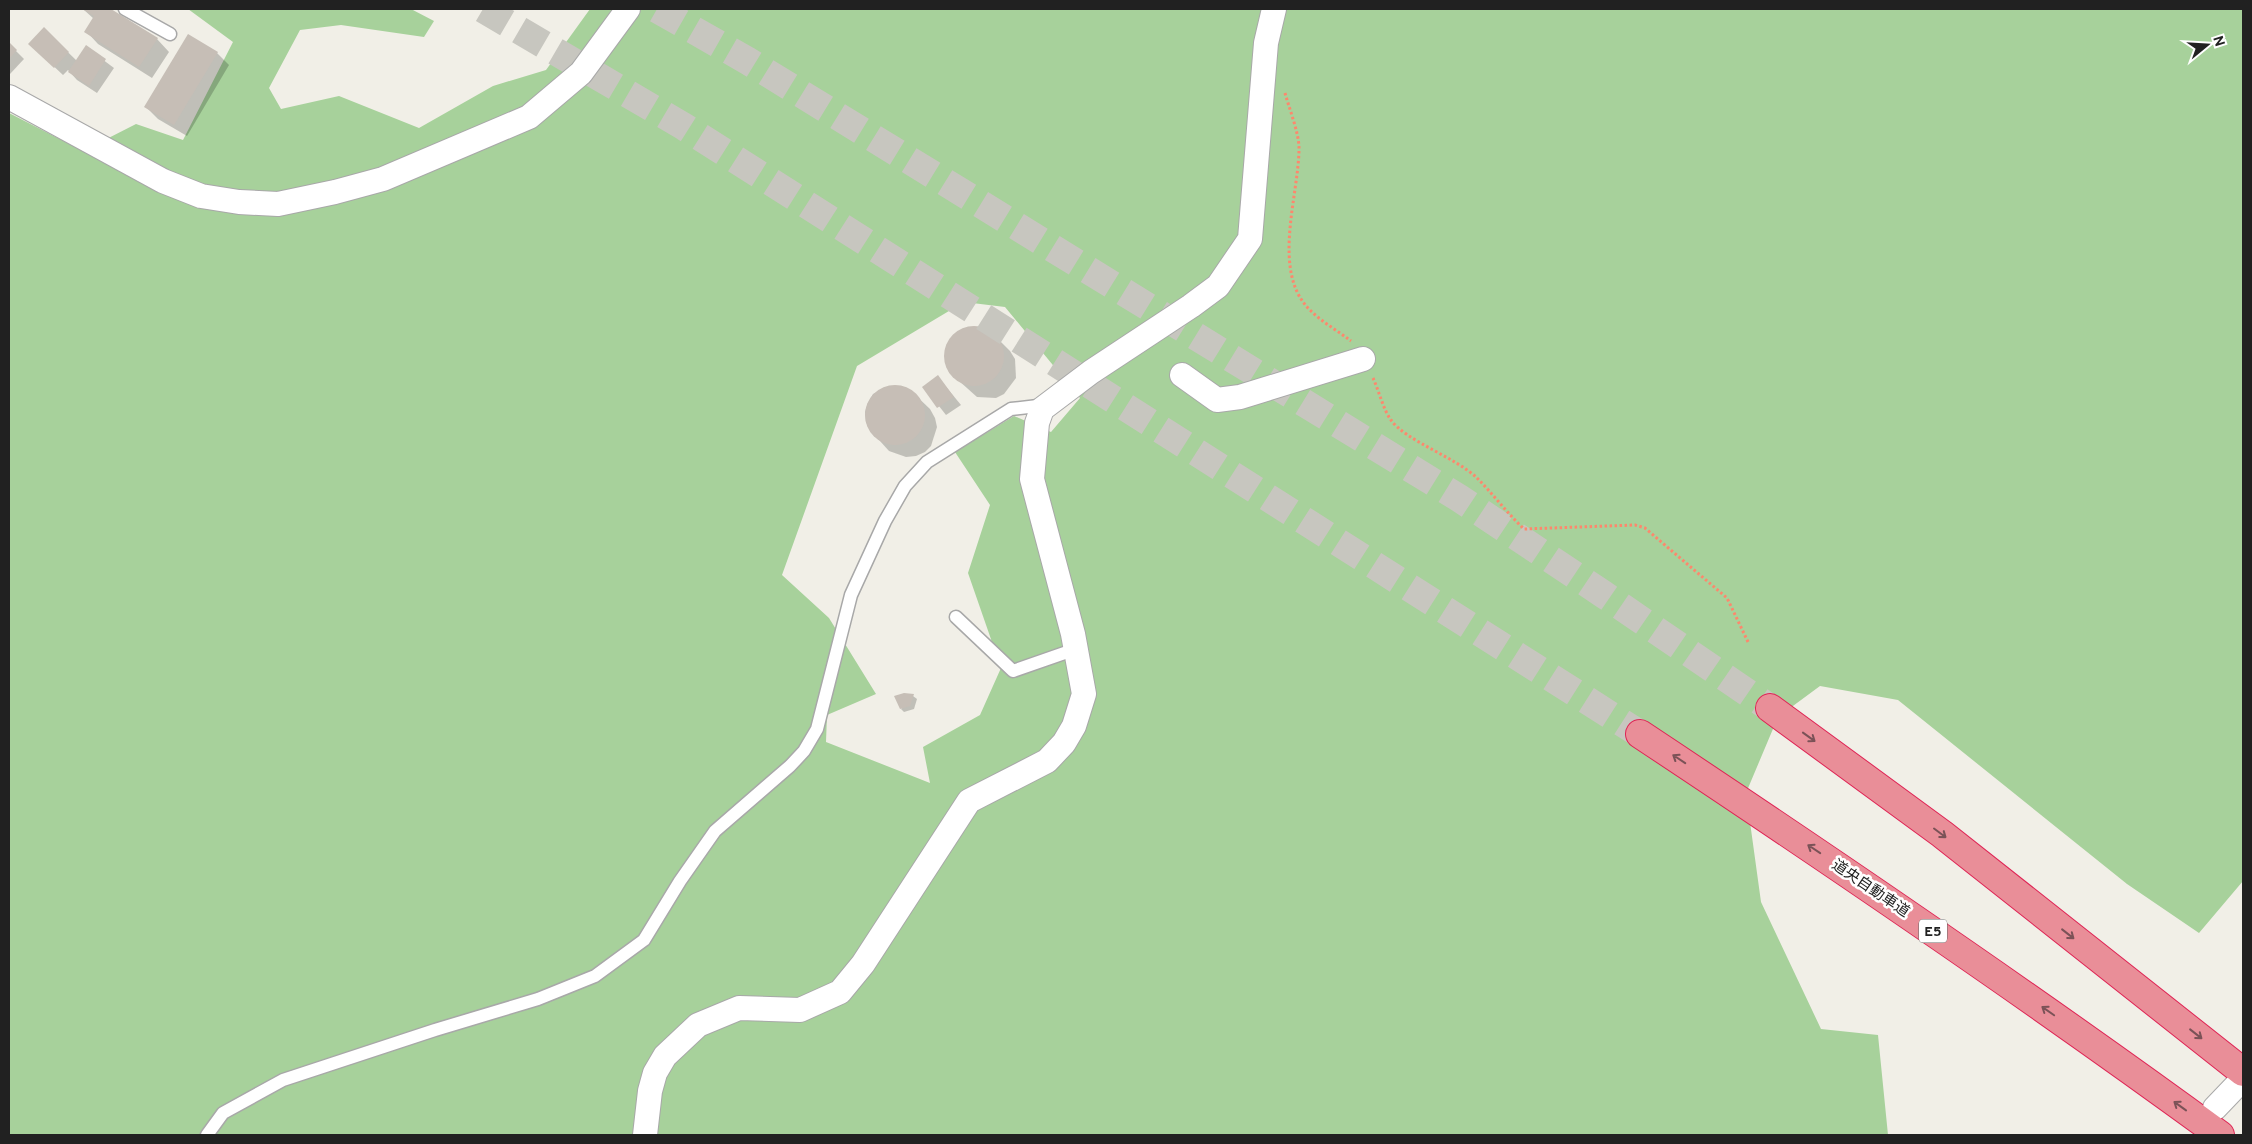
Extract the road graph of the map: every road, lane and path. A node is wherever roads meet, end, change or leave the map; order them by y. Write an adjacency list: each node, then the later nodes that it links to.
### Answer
1 (125, 9): 4 (lane)
2 (628, 9): 6 (street)
3 (1274, 9): 9 (street)
4 (170, 34)
5 (1283, 86): 7 (path)
6 (9, 97)
7 (1362, 359): 8 (street); 11 (path)
8 (1182, 374)
9 (1048, 405): 12 (street); 17 (lane)
10 (956, 617): 12 (lane)
11 (1749, 644)
12 (1076, 649): 18 (street)
13 (1770, 708): 15 (highway, one-way to 15)
14 (1640, 734): 19 (highway, 道央自動車道 / E5, one-way to 14)
15 (2240, 1079): 16 (street)
16 (2215, 1108)
17 (206, 1135)
18 (646, 1135)
19 (2220, 1135)

